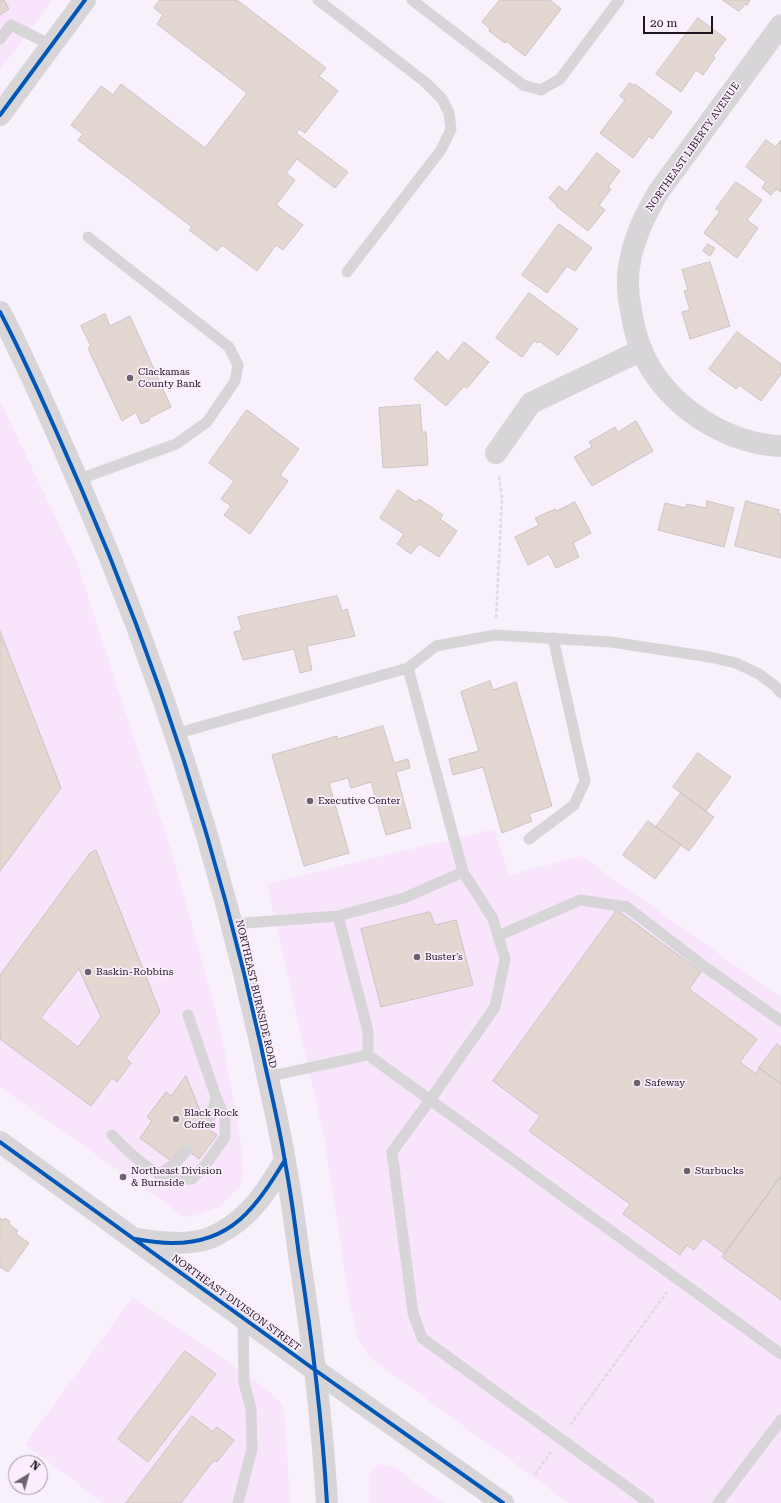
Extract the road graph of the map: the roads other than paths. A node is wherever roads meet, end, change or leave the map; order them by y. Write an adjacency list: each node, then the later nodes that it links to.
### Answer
1 (85, 0): 7 (main road)
2 (318, 0): 10 (lane)
3 (412, 0): 4 (lane)
4 (619, 0)
5 (781, 25): 12 (main road, NORTHEAST LIBERTY AVENUE)
6 (0, 39): 7 (lane)
7 (51, 45): 8 (main road)
8 (0, 115)
9 (88, 237): 15 (lane)
10 (346, 272)
11 (0, 312): 15 (main road, NORTHEAST BURNSIDE ROAD)
12 (642, 350): 13 (main road, NORTHEAST LIBERTY AVENUE); 14 (main road)
13 (781, 446)
14 (496, 453)
15 (77, 480): 19 (main road, NORTHEAST BURNSIDE ROAD)
16 (553, 638): 17 (lane); 18 (lane); 20 (lane)
17 (408, 668): 19 (lane); 21 (lane)
18 (781, 693)
19 (175, 734): 23 (main road, NORTHEAST BURNSIDE ROAD)
20 (529, 839)
21 (463, 872): 22 (lane); 24 (lane)
22 (338, 916): 23 (lane); 27 (lane)
23 (232, 924): 28 (main road, NORTHEAST BURNSIDE ROAD)
24 (498, 936): 26 (lane); 30 (lane)
25 (188, 1015): 29 (lane)
26 (781, 1021)
27 (368, 1055): 28 (lane); 30 (lane)
28 (267, 1077): 35 (main road, NORTHEAST BURNSIDE ROAD)
29 (216, 1097): 31 (lane); 36 (lane)
30 (430, 1100): 39 (lane); 45 (lane)
31 (204, 1126)
32 (112, 1135): 36 (lane)
33 (0, 1142): 37 (main road, NORTHEAST DIVISION STREET)
34 (187, 1150): 36 (lane)
35 (285, 1160): 37 (main road); 40 (main road, NORTHEAST BURNSIDE ROAD)
36 (158, 1174)
37 (134, 1239): 38 (main road, NORTHEAST DIVISION STREET)
38 (243, 1318): 40 (main road, NORTHEAST DIVISION STREET); 42 (lane)
39 (781, 1354)
40 (315, 1370): 43 (main road, NORTHEAST BURNSIDE ROAD); 44 (main road, NORTHEAST DIVISION STREET)
41 (781, 1420): 46 (lane)
42 (238, 1503)
43 (327, 1503)
44 (503, 1503)
45 (649, 1503)
46 (718, 1503)

